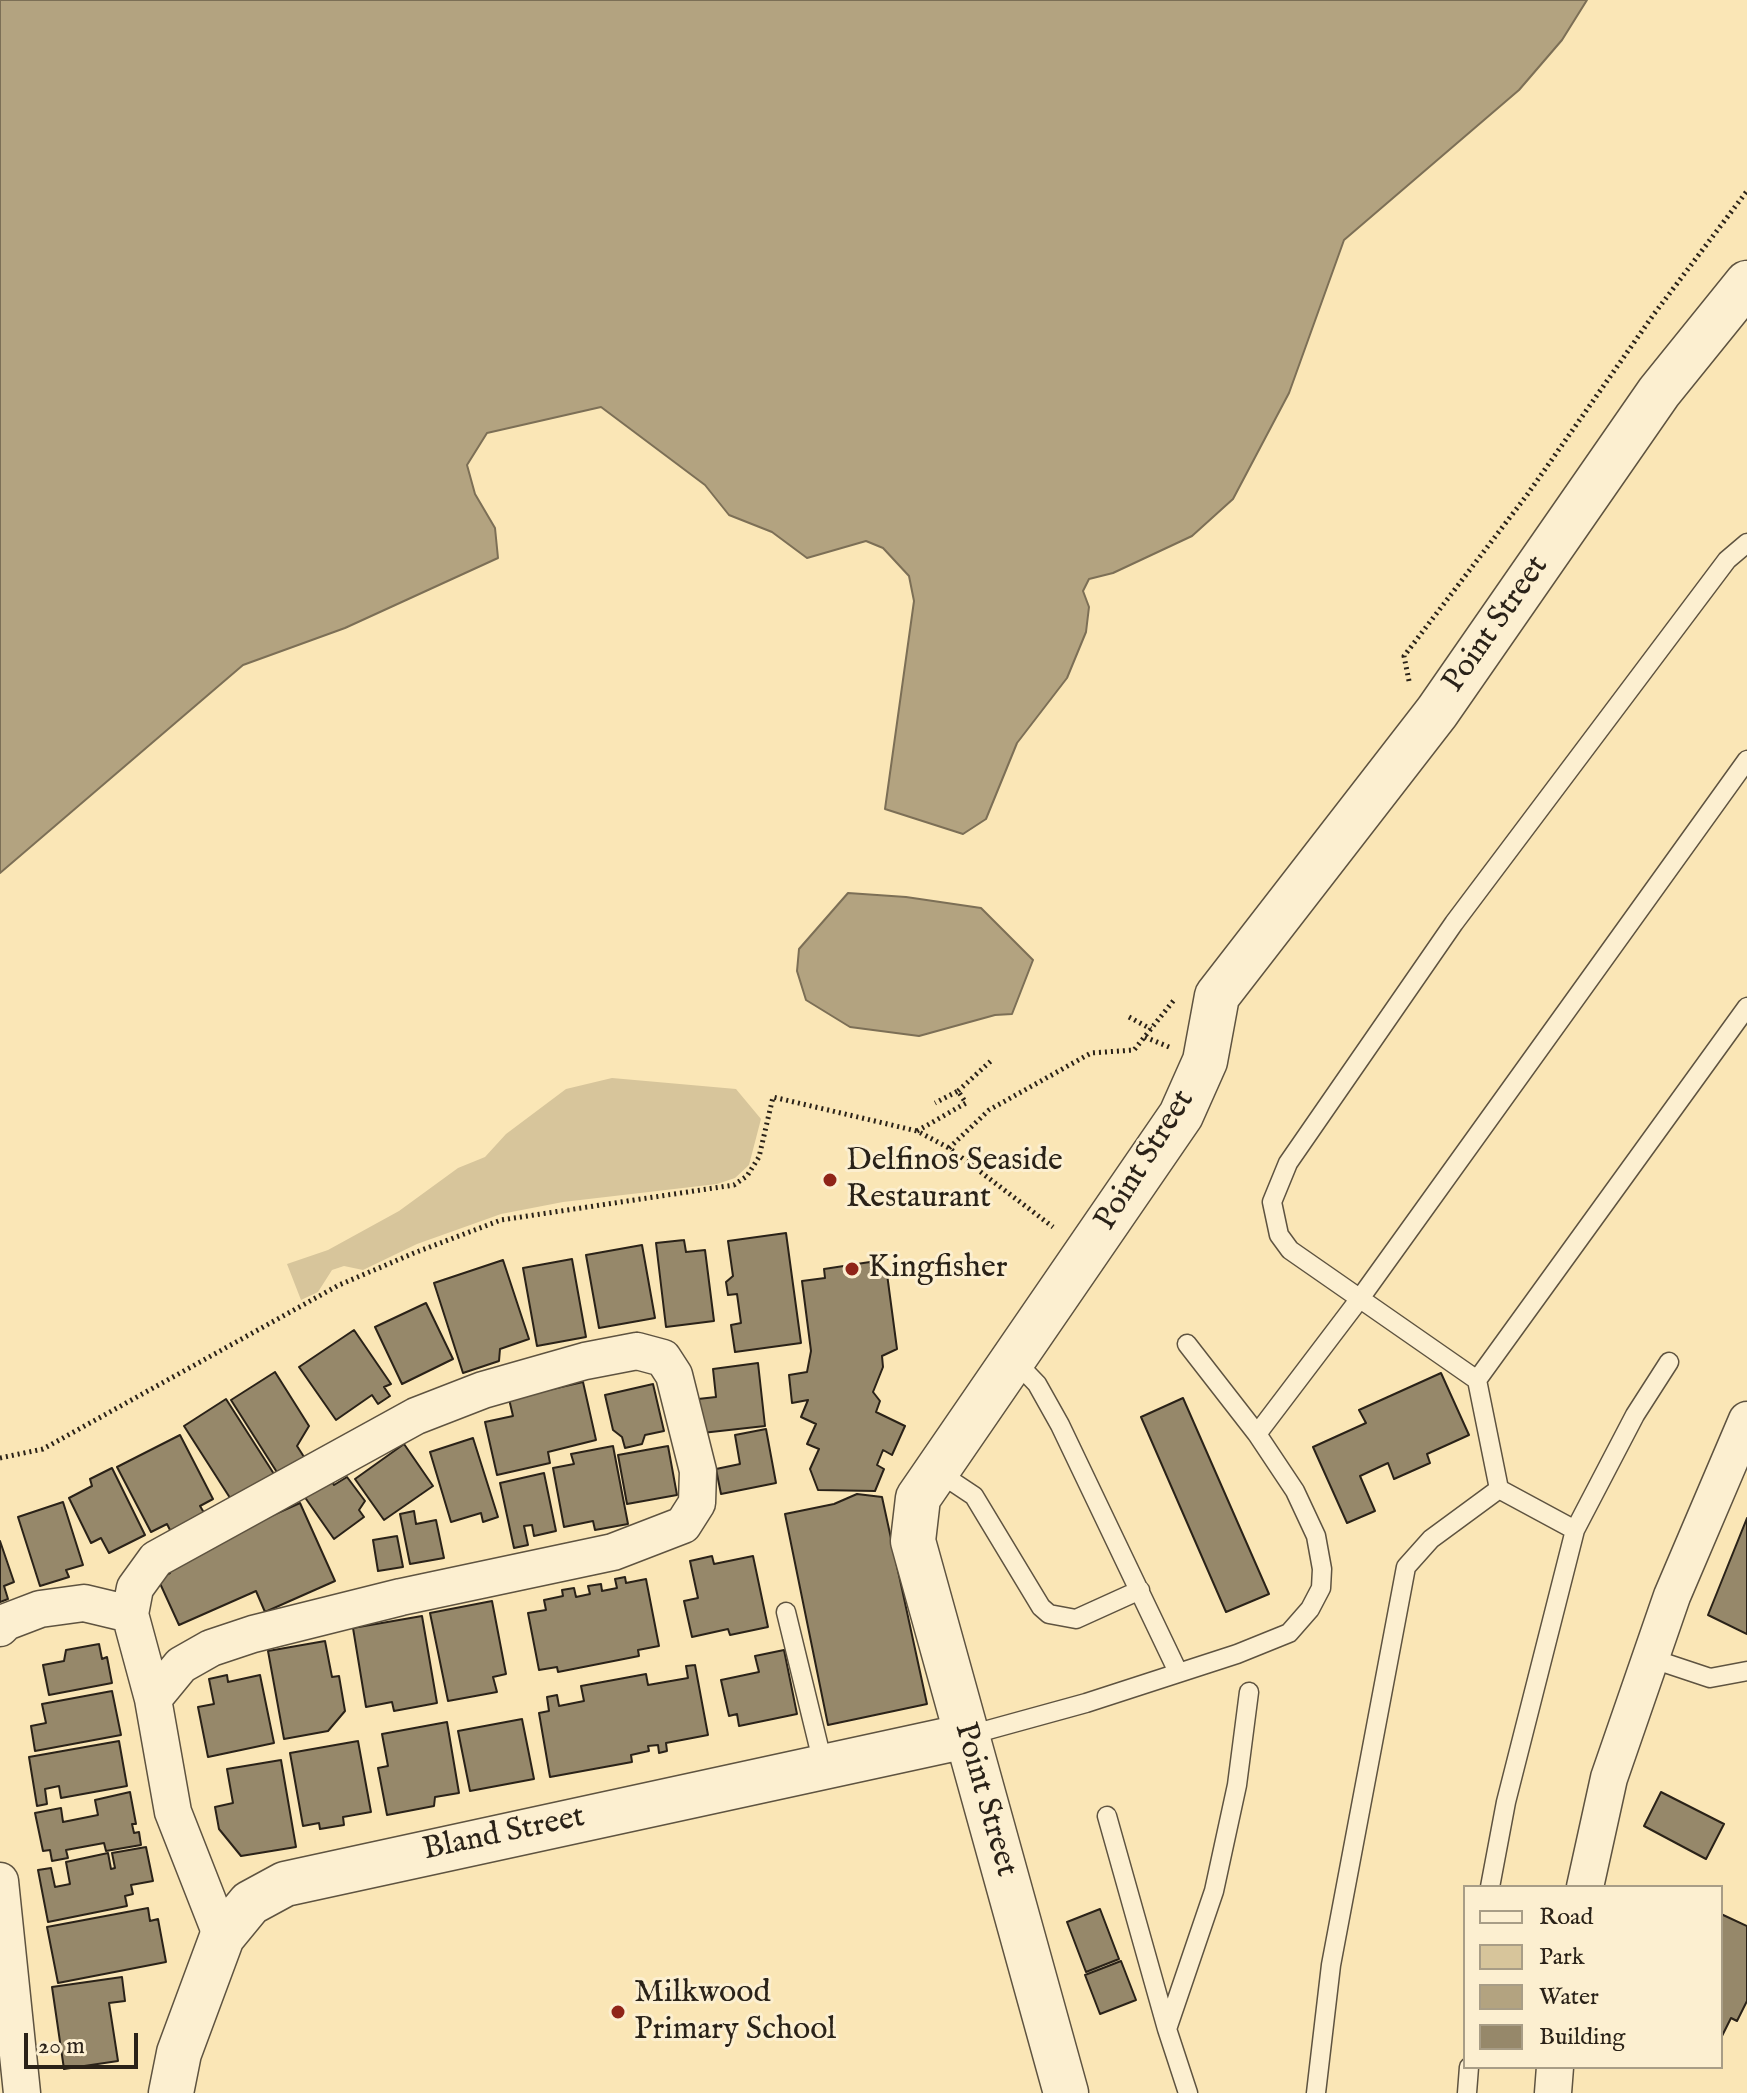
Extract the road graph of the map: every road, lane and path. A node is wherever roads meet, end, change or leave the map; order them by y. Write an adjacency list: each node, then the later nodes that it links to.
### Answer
1 (1747, 191): 4 (path)
2 (1747, 283): 18 (street, Point Street)
3 (1747, 543): 16 (lane)
4 (1409, 683)
5 (1747, 760): 16 (lane)
6 (1178, 994): 9 (path)
7 (1747, 1007): 20 (lane)
8 (1129, 1017): 9 (path)
9 (1151, 1029): 14 (path)
10 (993, 1059): 11 (path)
11 (958, 1091): 12 (path); 13 (path)
12 (935, 1103)
13 (917, 1131): 14 (path); 23 (path)
14 (949, 1148): 15 (path)
15 (1053, 1227)
16 (1361, 1297): 20 (lane); 22 (lane)
17 (1187, 1344): 22 (lane)
18 (1014, 1360): 24 (street, Point Street); 27 (lane)
19 (1669, 1362): 26 (lane)
20 (1477, 1380): 25 (lane)
21 (1747, 1420): 31 (street)
22 (1257, 1434): 33 (lane)
23 (0, 1458)
24 (935, 1470): 27 (lane); 36 (street, Point Street)
25 (1499, 1489): 26 (lane); 50 (lane)
26 (1575, 1530): 40 (lane)
27 (1140, 1590): 33 (lane)
28 (786, 1612): 37 (lane)
29 (130, 1614): 30 (street); 35 (street); 35 (street)
30 (0, 1628)
31 (1650, 1658): 32 (lane); 41 (street)
32 (1747, 1671)
33 (1178, 1672): 36 (lane)
34 (1249, 1692): 43 (lane)
35 (153, 1699): 42 (street)
36 (966, 1736): 37 (street, Bland Street); 48 (street, Point Street)
37 (823, 1764): 42 (street, Bland Street)
38 (1107, 1816): 43 (lane)
39 (0, 1881): 46 (street)
40 (1490, 1885)
41 (1585, 1885)
42 (222, 1937): 47 (street, Bland Street)
43 (1167, 2029): 49 (lane)
44 (1469, 2069): 51 (lane)
45 (1555, 2069): 52 (street)
46 (22, 2093)
47 (171, 2093)
48 (1066, 2093)
49 (1188, 2093)
50 (1316, 2093)
51 (1467, 2093)
52 (1553, 2093)

